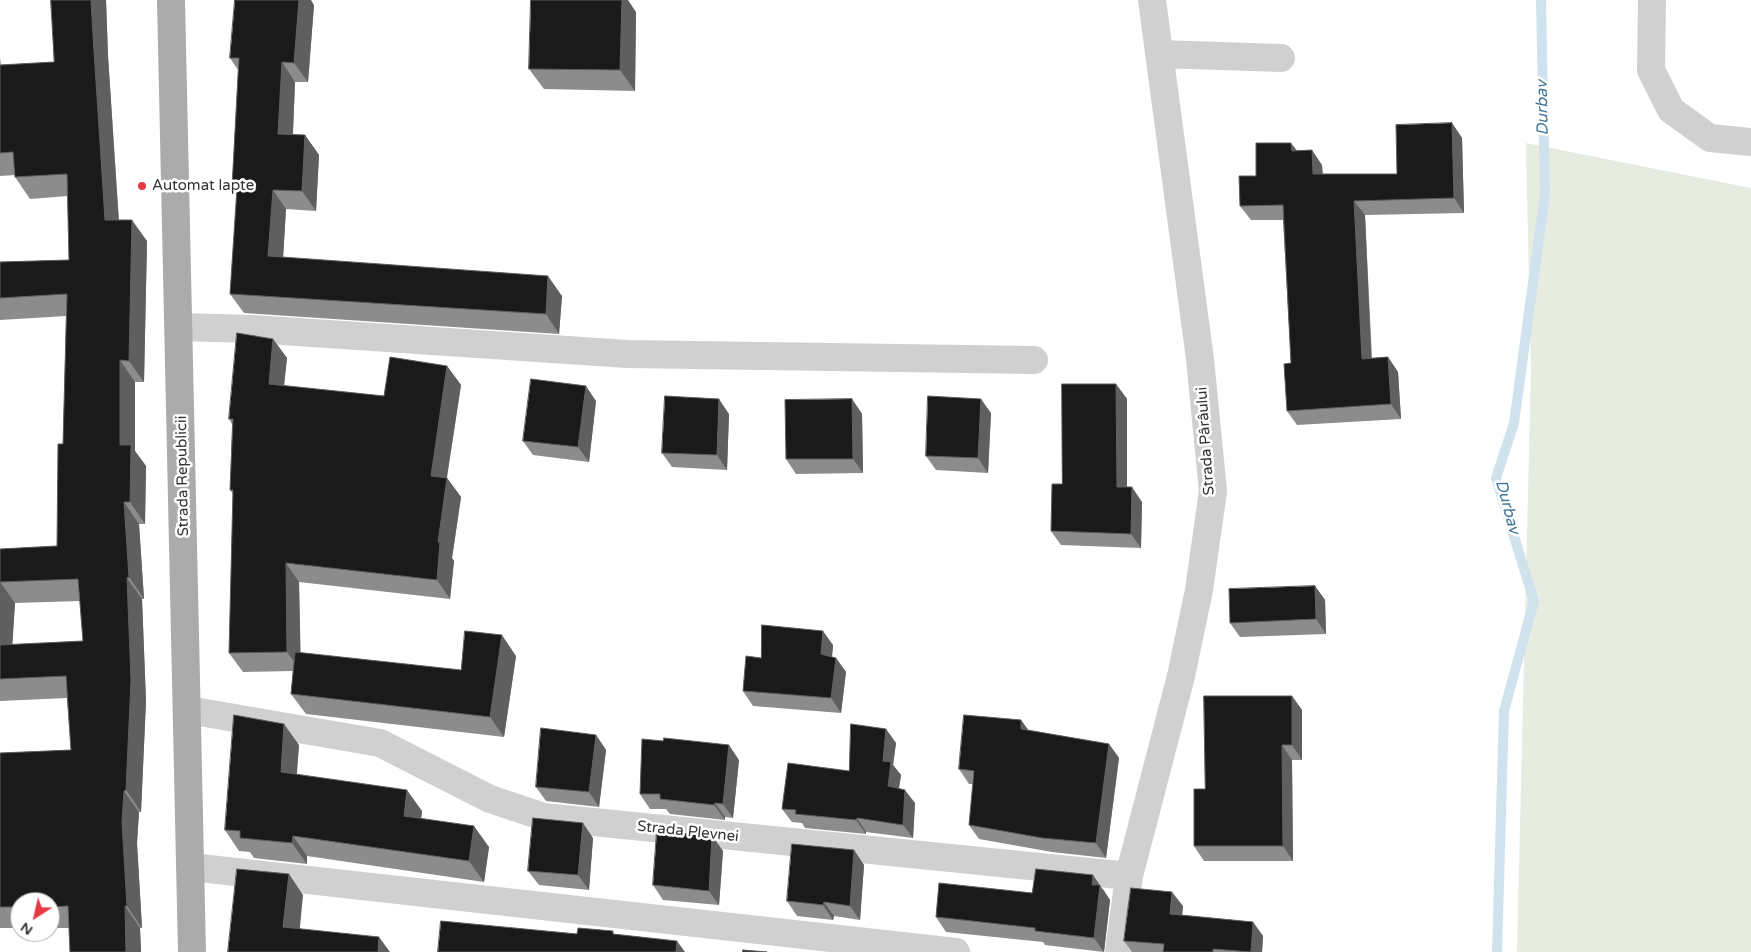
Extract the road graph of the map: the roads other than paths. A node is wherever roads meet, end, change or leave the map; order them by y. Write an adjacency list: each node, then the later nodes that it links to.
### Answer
1 (171, 0): 7 (main road, Strada Republicii)
2 (1152, 0): 4 (street, Strada Pârâului)
3 (1652, 0): 6 (street)
4 (1160, 54): 5 (street); 11 (street, Strada Pârâului)
5 (1281, 58)
6 (1751, 142)
7 (179, 327): 8 (street); 9 (main road, Strada Republicii)
8 (1034, 360)
9 (188, 710): 10 (main road, Strada Republicii); 11 (street, Strada Plevnei)
10 (192, 867): 12 (main road, Strada Republicii); 13 (street)
11 (1129, 876): 14 (street)
12 (192, 952)
13 (956, 952)
14 (1119, 952)

